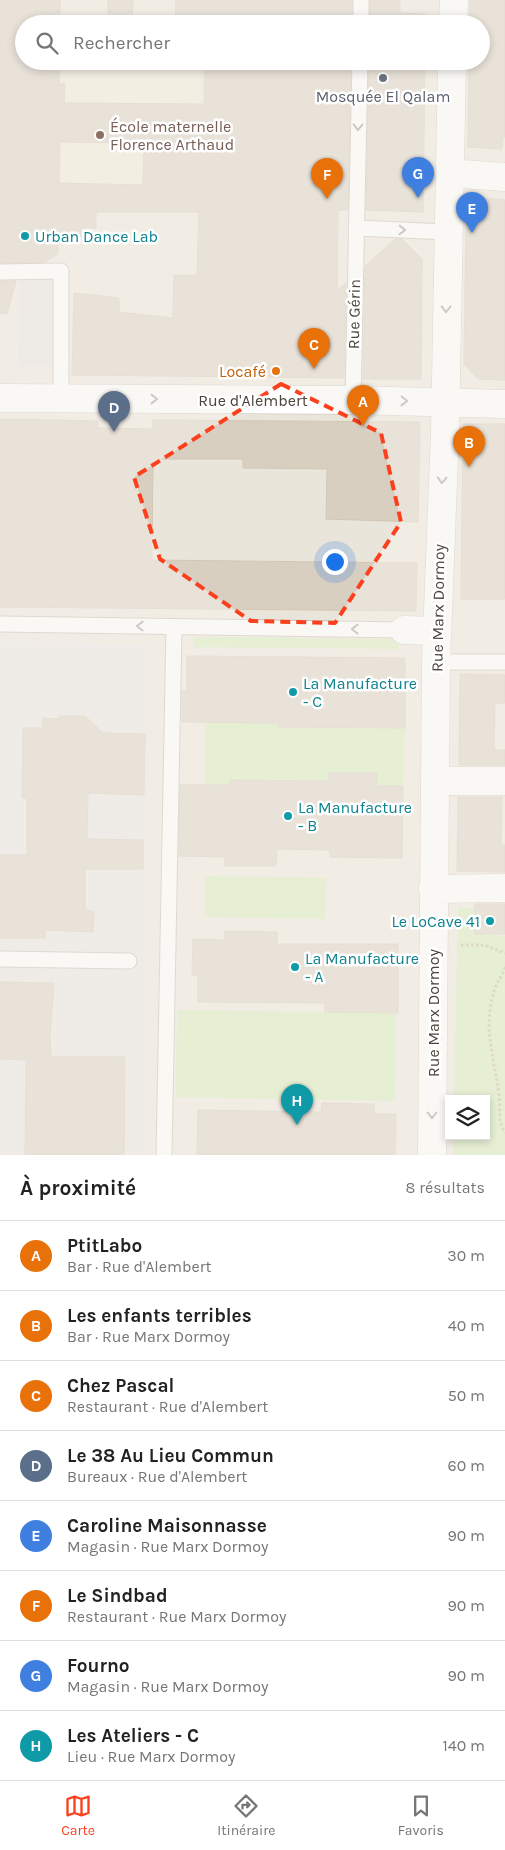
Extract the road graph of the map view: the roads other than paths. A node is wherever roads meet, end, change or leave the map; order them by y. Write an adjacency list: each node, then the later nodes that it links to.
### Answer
1 (361, 0): 3 (lane)
2 (454, 0): 4 (street)
3 (361, 15)
4 (453, 15)
5 (360, 70): 9 (lane, Rue Gérin, one-way to 9)
6 (452, 70): 7 (street, Rue Marx Dormoy)
7 (449, 173): 8 (street); 10 (street, Rue Marx Dormoy)
8 (505, 177)
9 (356, 228): 10 (lane, one-way to 10); 14 (lane, Rue Gérin)
10 (447, 232): 15 (street, Rue Marx Dormoy, one-way to 15)
11 (0, 272): 13 (lane)
12 (0, 398): 13 (street, Rue d'Alembert)
13 (61, 399): 14 (street, Rue d'Alembert, one-way to 14)
14 (353, 400): 15 (street, Rue d'Alembert, one-way to 15)
15 (445, 402): 16 (street, Rue d'Alembert); 20 (street, Rue Marx Dormoy, one-way to 20)
16 (505, 404)
17 (0, 624): 18 (lane, one-way to 17)
18 (174, 626): 19 (lane, one-way to 18); 29 (lane)
19 (404, 630): 20 (street)
20 (437, 630): 21 (street, Rue Marx Dormoy)
21 (436, 662): 22 (lane); 23 (street, Rue Marx Dormoy)
22 (505, 662)
23 (437, 781): 24 (street); 26 (street, Rue Marx Dormoy)
24 (505, 782)
25 (505, 888): 26 (street)
26 (433, 889): 30 (street, Rue Marx Dormoy, one-way to 30)
27 (0, 958): 28 (lane)
28 (129, 961)
29 (164, 1155)
30 (432, 1155)

